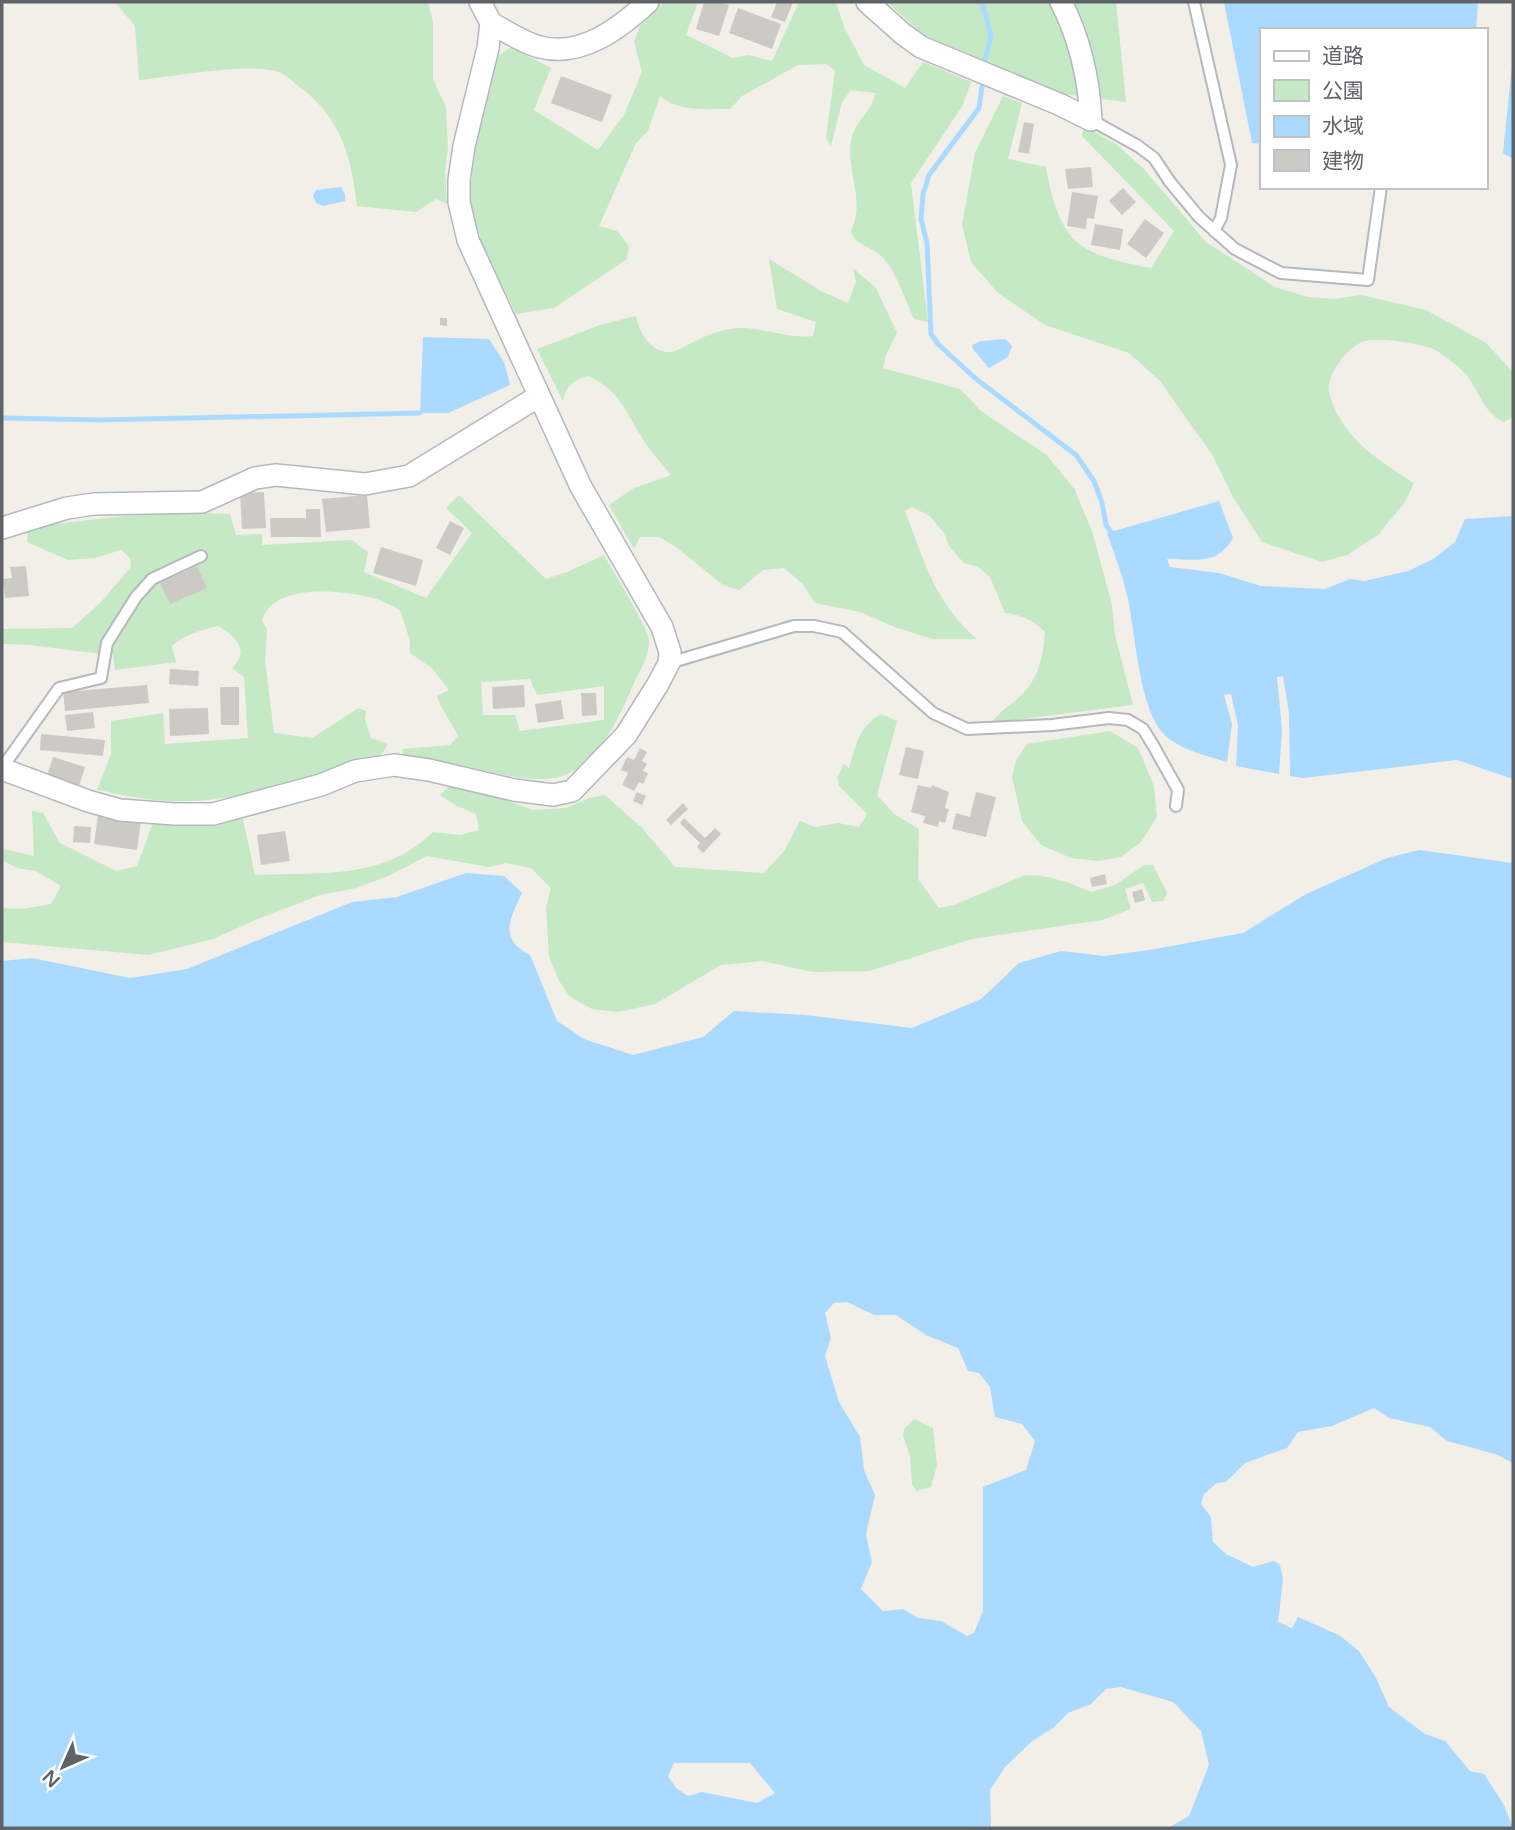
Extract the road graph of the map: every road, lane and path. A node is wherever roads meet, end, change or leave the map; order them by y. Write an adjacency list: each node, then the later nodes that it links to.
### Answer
1 (480, 2): 6 (street)
2 (648, 2): 6 (street)
3 (867, 2): 7 (street)
4 (1061, 2): 7 (street)
5 (1195, 2): 9 (lane)
6 (491, 23): 10 (street)
7 (1091, 120): 9 (lane)
8 (1381, 189): 9 (lane)
9 (1214, 231)
10 (539, 396): 11 (street); 13 (street)
11 (2, 528)
12 (201, 556): 14 (lane)
13 (668, 663): 14 (street); 15 (lane)
14 (2, 768)
15 (1176, 806)

